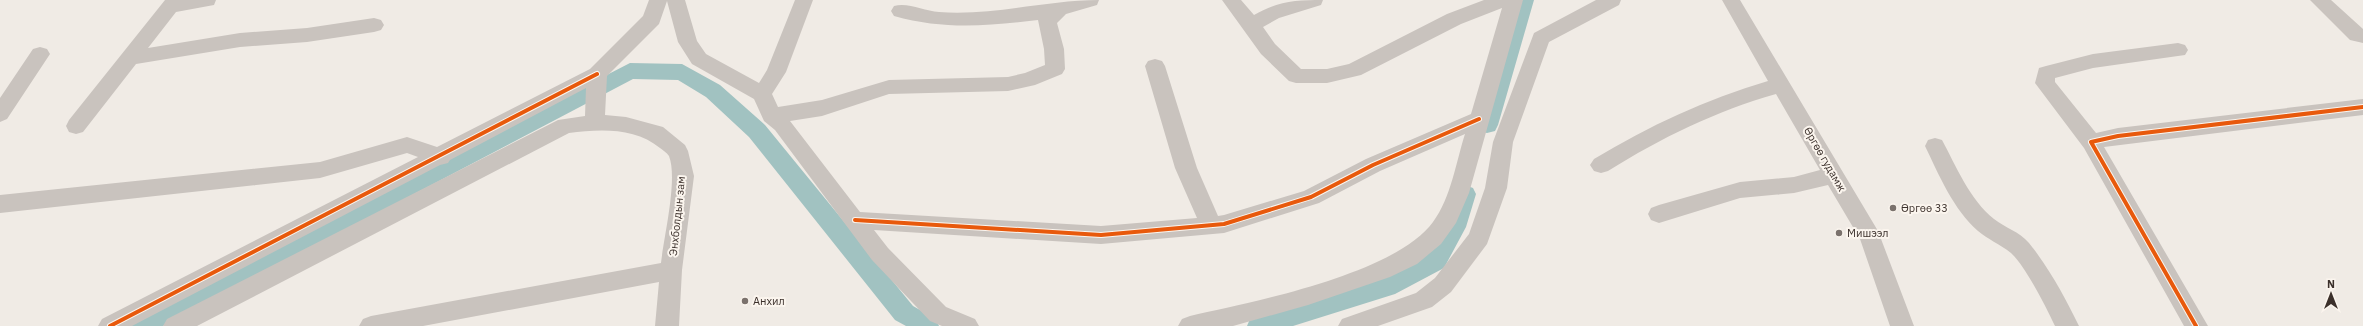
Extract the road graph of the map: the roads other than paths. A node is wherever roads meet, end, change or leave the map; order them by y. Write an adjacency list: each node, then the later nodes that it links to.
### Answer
1 (207, 0): 13 (street)
2 (658, 0): 23 (street)
3 (676, 0): 25 (street)
4 (804, 0): 25 (street)
5 (1090, 0): 15 (street)
6 (1231, 0): 17 (street)
7 (1314, 0): 17 (street)
8 (1503, 0): 17 (street)
9 (1514, 0): 29 (street)
10 (1612, 0): 48 (street)
11 (1731, 0): 24 (street, Өргөө гудамж)
12 (2319, 0): 18 (street)
13 (172, 4): 21 (street)
14 (901, 11): 15 (street)
15 (1056, 11): 28 (street)
16 (374, 25): 21 (street)
17 (1251, 25)
18 (2363, 36)
19 (2178, 50): 32 (street)
20 (40, 54): 27 (street)
21 (129, 58): 31 (street)
22 (1154, 66): 40 (street)
23 (597, 74): 30 (street); 34 (street)
24 (1781, 85): 35 (street); 36 (street, Өргөө гудамж)
25 (762, 94): 28 (street)
26 (2363, 107): 32 (street)
27 (0, 114)
28 (771, 116): 39 (street)
29 (1479, 119): 40 (street); 47 (street)
30 (595, 122): 41 (street, Энхболдын зам); 43 (street, Энхболдын зам)
31 (76, 126)
32 (2091, 142): 51 (street)
33 (1935, 146): 50 (street)
34 (441, 157): 37 (street); 42 (street)
35 (1601, 165)
36 (1834, 175): 38 (street); 49 (street, Өргөө гудамж)
37 (0, 204)
38 (1659, 214)
39 (855, 220): 40 (street); 46 (street)
40 (1211, 225)
41 (671, 270): 44 (street); 45 (street, Энхболдын зам)
42 (110, 326)
43 (176, 326)
44 (371, 326)
45 (667, 326)
46 (967, 326)
47 (1190, 326)
48 (1350, 326)
49 (1902, 326)
50 (2067, 326)
51 (2196, 326)

